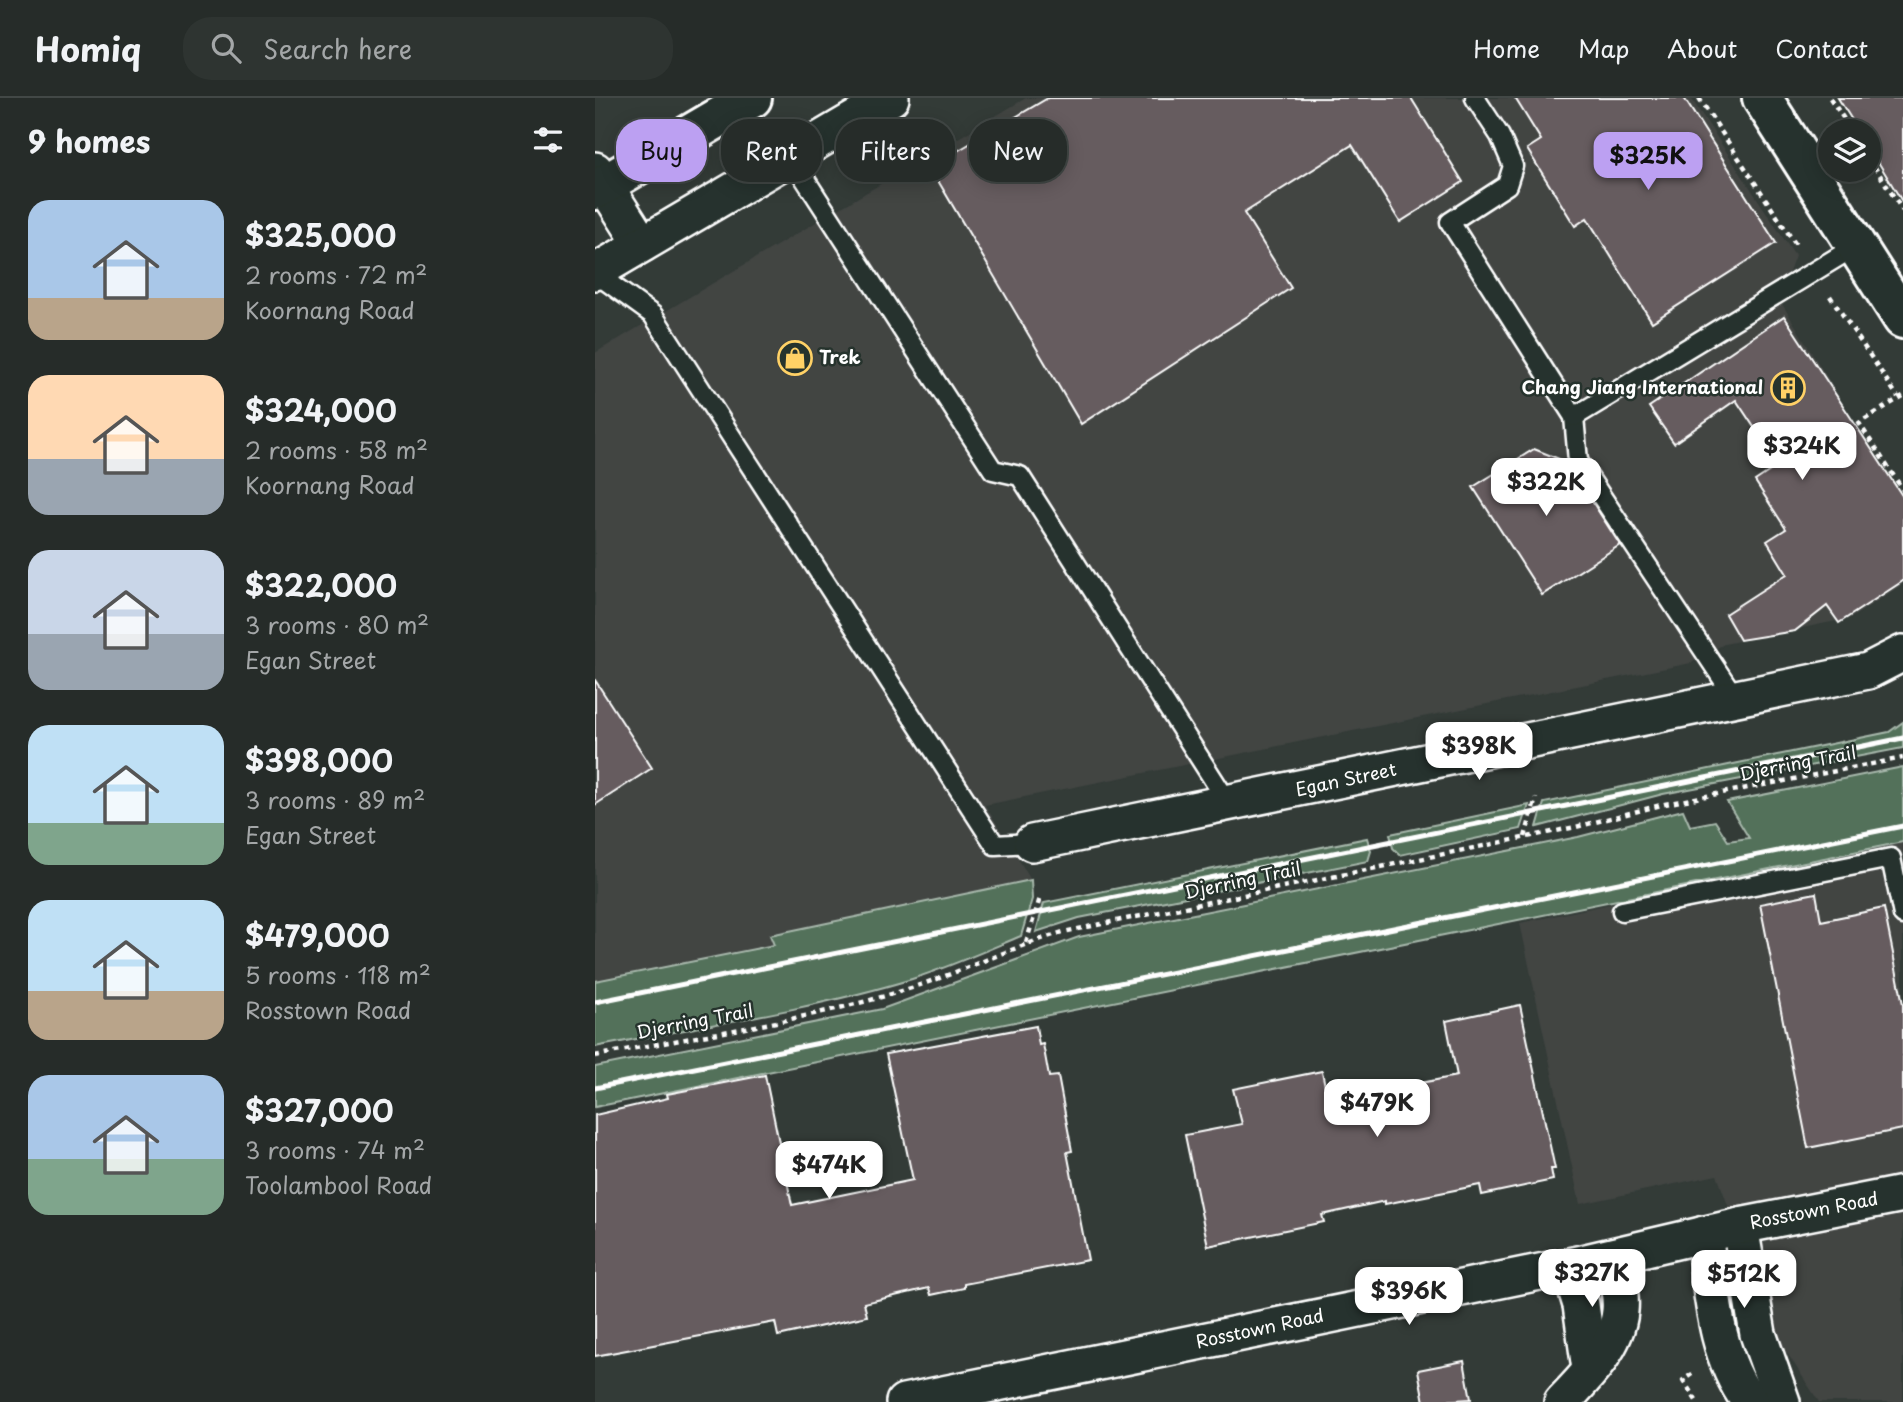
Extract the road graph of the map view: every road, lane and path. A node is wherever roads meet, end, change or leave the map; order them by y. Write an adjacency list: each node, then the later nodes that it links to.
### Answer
1 (752, 98): 9 (main road)
2 (891, 98): 7 (street)
3 (1475, 98): 18 (lane)
4 (1762, 98): 14 (main road)
5 (1830, 98): 6 (path)
6 (1844, 119)
7 (822, 138)
8 (1881, 177): 12 (path)
9 (598, 181): 13 (street)
10 (746, 182): 13 (street)
11 (807, 182): 24 (lane)
12 (1903, 211)
13 (642, 244): 15 (street)
14 (1856, 246): 16 (main road); 18 (lane)
15 (595, 272): 26 (lane)
16 (1903, 319)
17 (1903, 396): 19 (path)
18 (1574, 417): 21 (lane)
19 (1903, 489)
20 (1903, 653): 21 (street, Egan Street)
21 (1736, 699): 24 (street, Egan Street)
22 (1903, 758): 25 (path, Djerring Trail)
23 (1537, 798): 25 (path)
24 (1229, 804): 26 (street, Egan Street)
25 (1525, 837): 30 (path, Djerring Trail)
26 (1032, 843)
27 (1040, 898): 30 (path)
28 (1622, 911): 29 (lane)
29 (1903, 915)
30 (1026, 943): 31 (path, Djerring Trail)
31 (595, 1056)
32 (1903, 1194): 33 (street, Rosstown Road)
33 (1740, 1226): 34 (street, Rosstown Road); 41 (street)
34 (1704, 1234): 35 (street, Rosstown Road); 40 (street)
35 (1613, 1257): 36 (street, Rosstown Road); 37 (street)
36 (1569, 1266): 37 (street); 38 (street, Rosstown Road)
37 (1590, 1369): 39 (street)
38 (904, 1402)
39 (1562, 1402)
40 (1751, 1402)
41 (1782, 1402)

